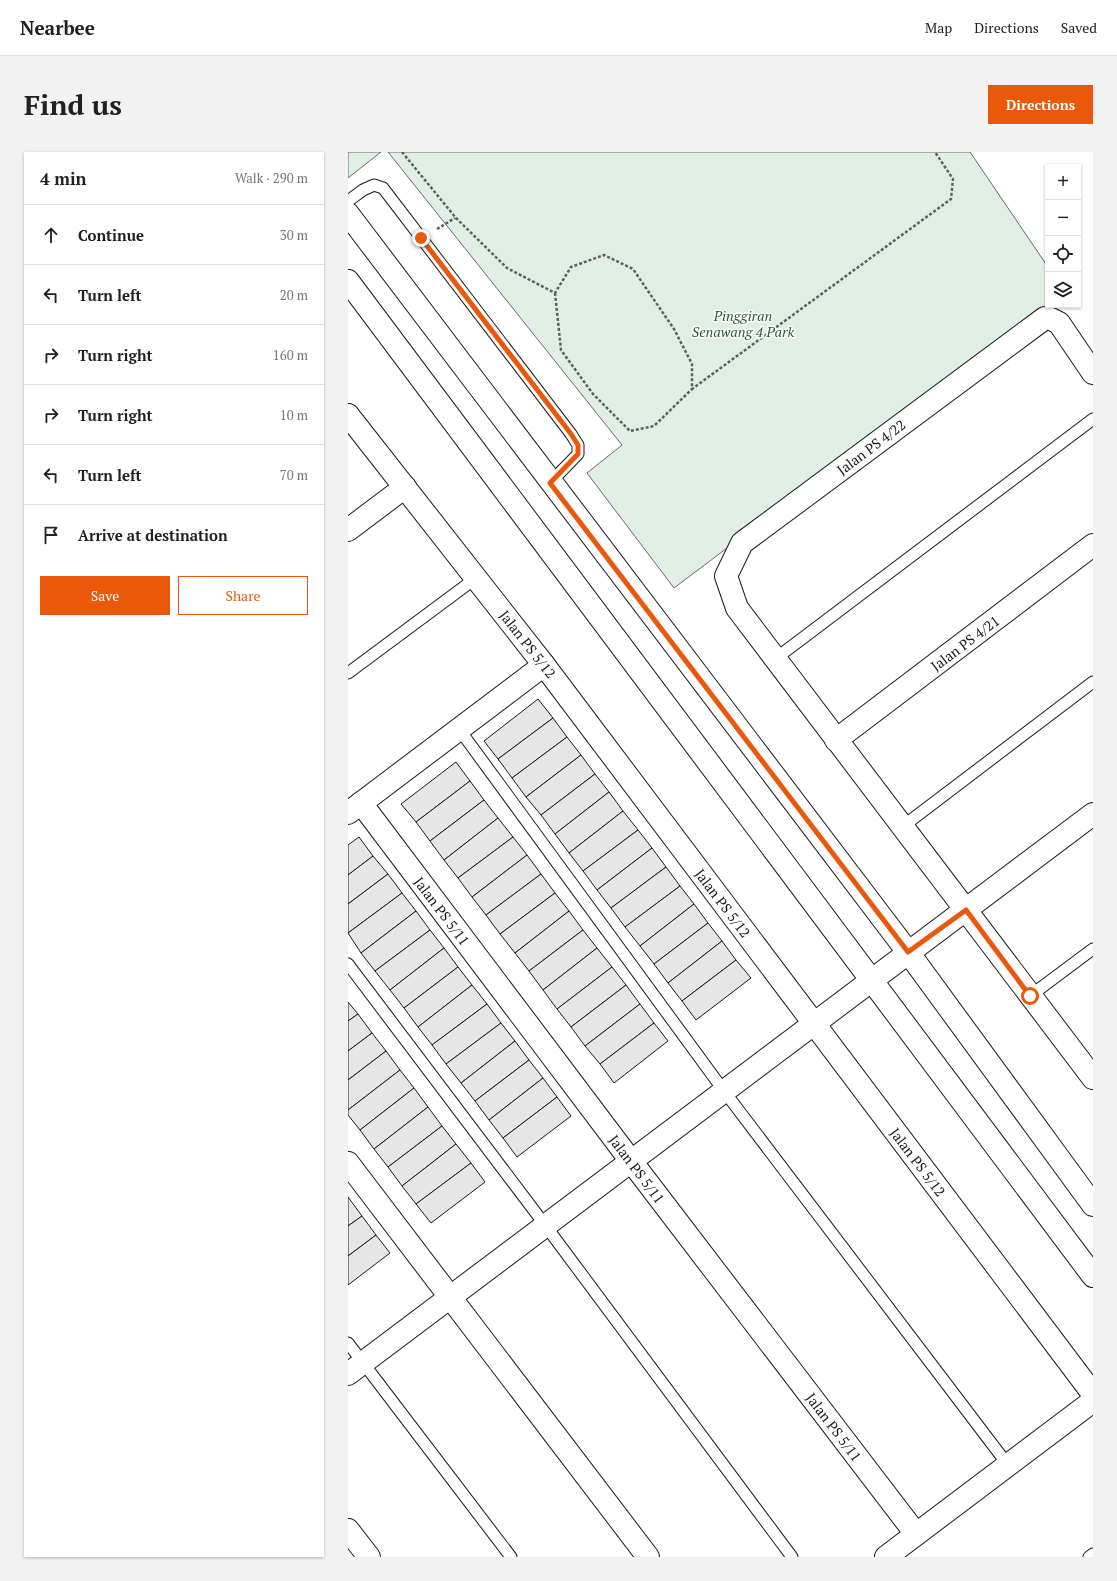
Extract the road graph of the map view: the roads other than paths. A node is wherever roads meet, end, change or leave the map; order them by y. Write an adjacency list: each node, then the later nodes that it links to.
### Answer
1 (348, 201): 7 (lane)
2 (348, 214): 7 (street)
3 (348, 281): 25 (street)
4 (1093, 374): 12 (street, Jalan PS 4/22)
5 (348, 415): 8 (street, Jalan PS 5/12)
6 (1093, 419): 12 (lane)
7 (550, 483): 23 (street)
8 (405, 487): 9 (street); 11 (street, Jalan PS 5/12)
9 (348, 530)
10 (1093, 546): 17 (street, Jalan PS 4/21)
11 (476, 578): 13 (street, Jalan PS 5/12); 14 (lane)
12 (776, 659): 17 (street)
13 (544, 665): 16 (street); 27 (street, Jalan PS 5/12)
14 (348, 673)
15 (1093, 682): 20 (lane)
16 (459, 729): 18 (street); 29 (lane)
17 (836, 740): 20 (street)
18 (355, 808): 30 (street, Jalan PS 5/11)
19 (1093, 814): 21 (street)
20 (902, 827): 21 (street)
21 (966, 910): 23 (street); 26 (street)
22 (1093, 949): 26 (lane)
23 (908, 952): 25 (street); 32 (street)
24 (348, 964): 33 (lane)
25 (871, 980): 27 (street); 34 (street)
26 (1030, 996): 28 (street)
27 (814, 1023): 29 (street); 38 (street, Jalan PS 5/12)
28 (1093, 1078)
29 (724, 1091): 30 (street); 40 (lane)
30 (631, 1161): 33 (street); 42 (street, Jalan PS 5/11)
31 (348, 1163): 35 (street)
32 (1093, 1205)
33 (545, 1225): 35 (street); 47 (lane)
34 (1093, 1276)
35 (449, 1298): 37 (street); 46 (street)
36 (348, 1343): 37 (lane)
37 (355, 1368): 45 (lane)
38 (1093, 1394)
39 (1093, 1401): 40 (street)
40 (1008, 1465): 42 (street)
41 (348, 1530): 44 (street)
42 (916, 1534): 48 (street)
43 (1093, 1554): 49 (lane)
44 (369, 1557)
45 (511, 1557)
46 (648, 1557)
47 (792, 1557)
48 (886, 1557)
49 (1089, 1557)

